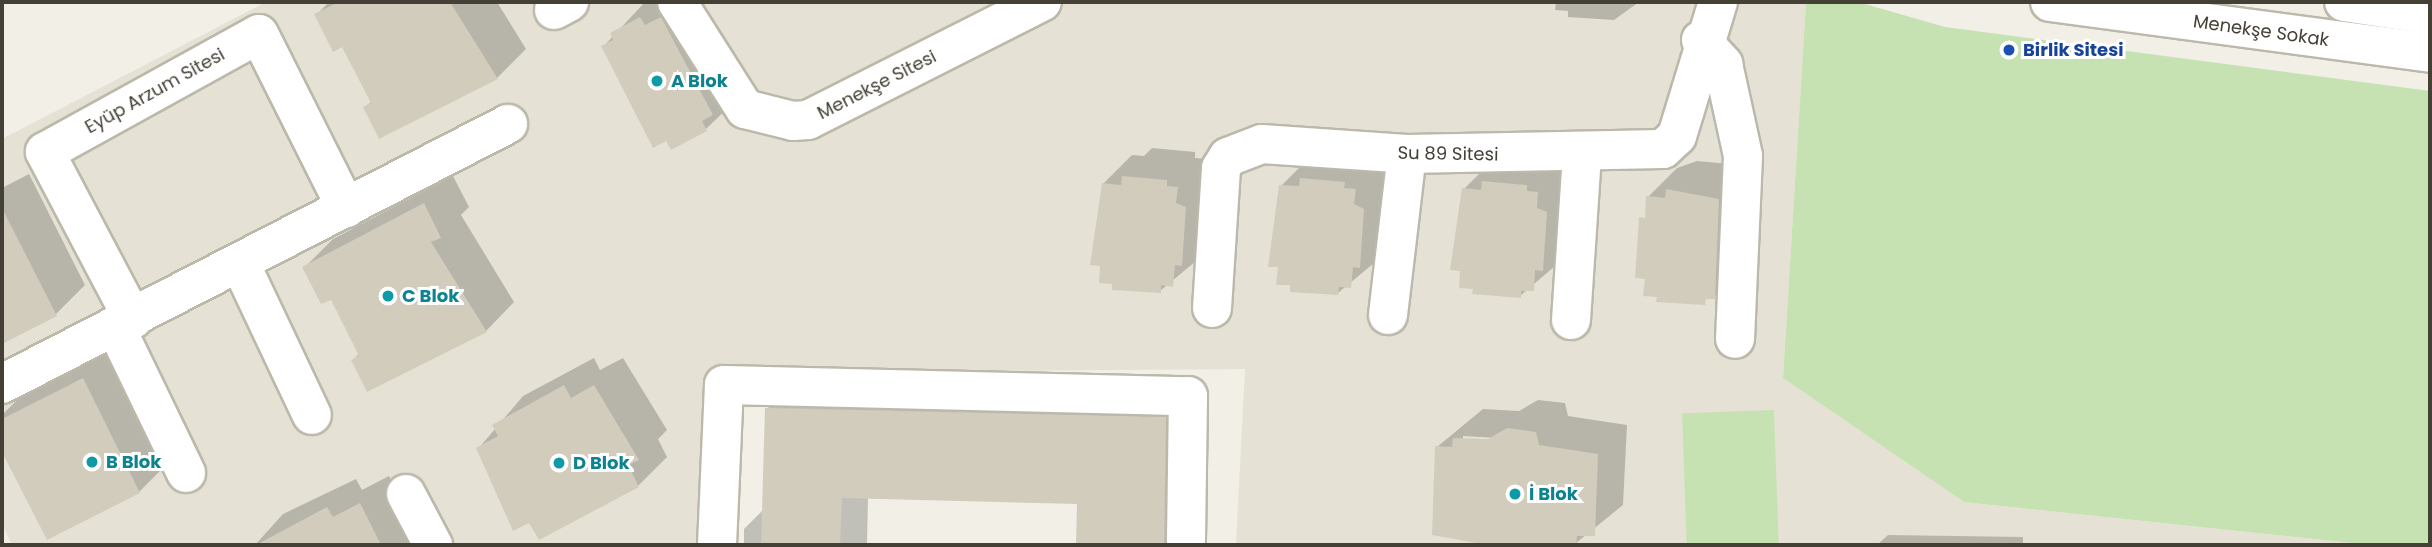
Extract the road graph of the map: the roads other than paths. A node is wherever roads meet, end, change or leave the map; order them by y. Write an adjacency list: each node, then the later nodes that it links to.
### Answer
1 (677, 2): 2 (street, Menekşe Sitesi)
2 (1042, 2)
3 (1718, 2): 8 (street, Su 89 Sitesi)
4 (2050, 2): 6 (street, Menekşe Sokak)
5 (2344, 2): 7 (street)
6 (2230, 14): 9 (street, Menekşe Sokak)
7 (2430, 15)
8 (1701, 40): 12 (street, Su 89 Sitesi); 19 (street)
9 (2430, 53)
10 (508, 124): 13 (street)
11 (1407, 155): 12 (street, Su 89 Sitesi); 15 (street, Su 89 Sitesi); 16 (street)
12 (1583, 155): 17 (street)
13 (346, 208): 14 (street); 18 (street, Eyüp Arzum Sitesi)
14 (240, 263): 18 (street); 21 (street)
15 (1212, 308)
16 (1388, 315)
17 (1571, 320)
18 (125, 323): 20 (street); 22 (street, Eyüp Arzum Sitesi)
19 (1735, 339)
20 (2, 384)
21 (312, 415)
22 (186, 472)
23 (406, 494): 24 (street)
24 (433, 545)
25 (717, 545): 26 (street)
26 (1186, 545)

